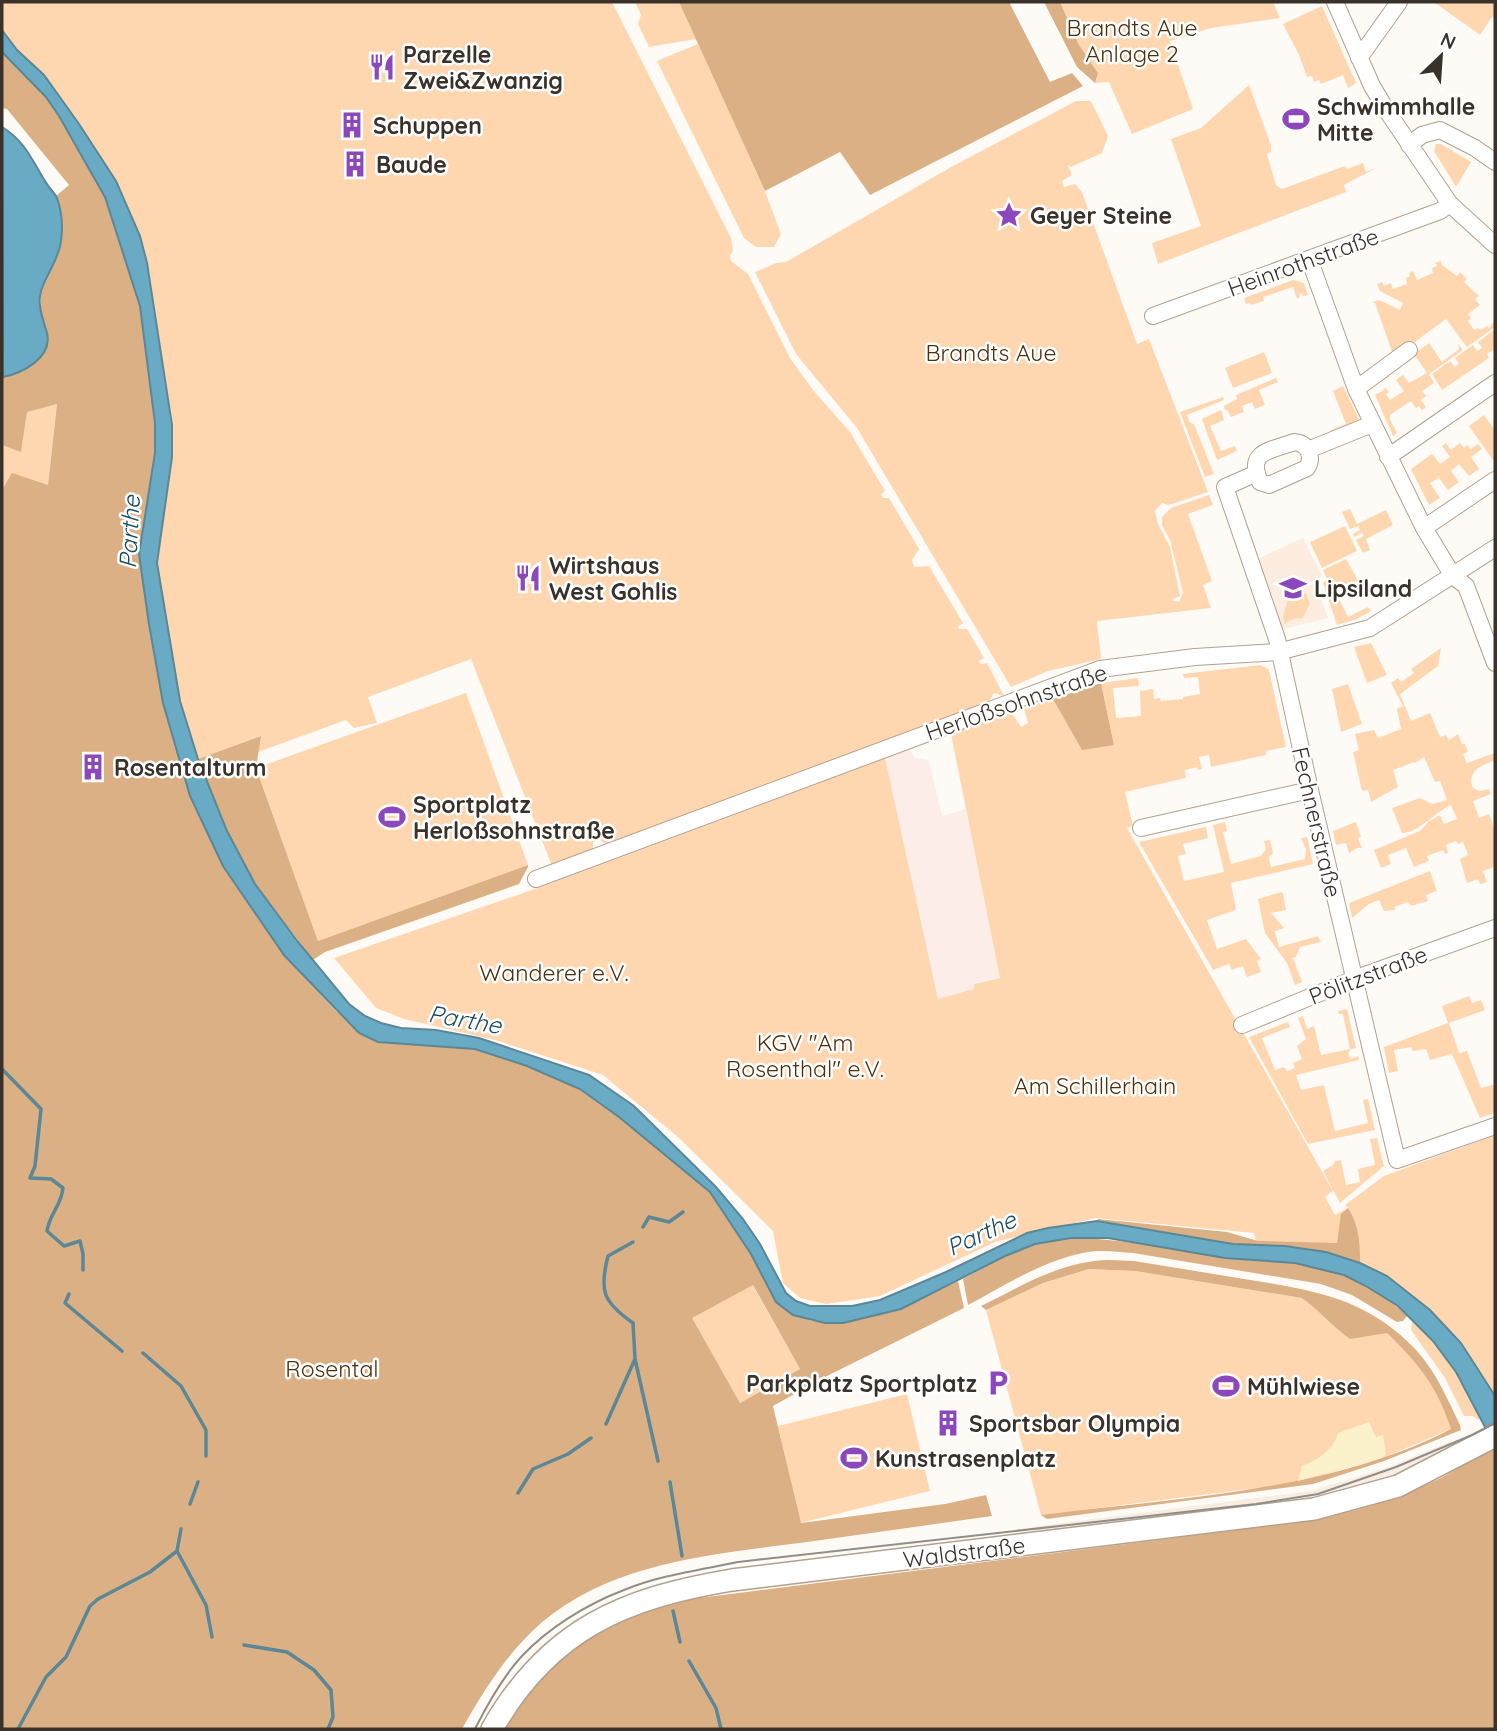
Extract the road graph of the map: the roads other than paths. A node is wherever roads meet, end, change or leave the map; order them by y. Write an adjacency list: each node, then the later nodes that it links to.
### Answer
1 (1335, 2): 3 (street)
2 (1399, 2): 3 (street)
3 (1359, 58): 4 (street)
4 (1409, 145): 5 (street); 6 (street)
5 (1495, 162)
6 (1450, 204): 7 (street); 8 (street, Heinrothstraße)
7 (1495, 245)
8 (1310, 261): 9 (street, Heinrothstraße); 12 (street)
9 (1153, 316)
10 (1409, 350): 12 (street)
11 (1495, 383): 15 (street)
12 (1356, 389): 13 (street)
13 (1372, 424): 14 (street); 15 (street)
14 (1308, 450): 16 (street); 16 (street)
15 (1388, 457): 18 (street)
16 (1256, 474): 21 (street, Fechnerstraße)
17 (1495, 480): 18 (street)
18 (1424, 528): 20 (street)
19 (1495, 548): 20 (street, Herloßsohnstraße)
20 (1452, 576): 21 (street, Herloßsohnstraße); 22 (street)
21 (1278, 652): 23 (street, Fechnerstraße); 25 (street, Herloßsohnstraße)
22 (1495, 663)
23 (1310, 790): 24 (street); 27 (street, Fechnerstraße)
24 (1141, 828)
25 (536, 879)
26 (1495, 928): 27 (street, Pölitzstraße)
27 (1354, 979): 28 (street, Pölitzstraße); 29 (street, Fechnerstraße)
28 (1241, 1025)
29 (1495, 1126)
30 (1488, 1437): 31 (main road, Waldstraße)
31 (492, 1729)

